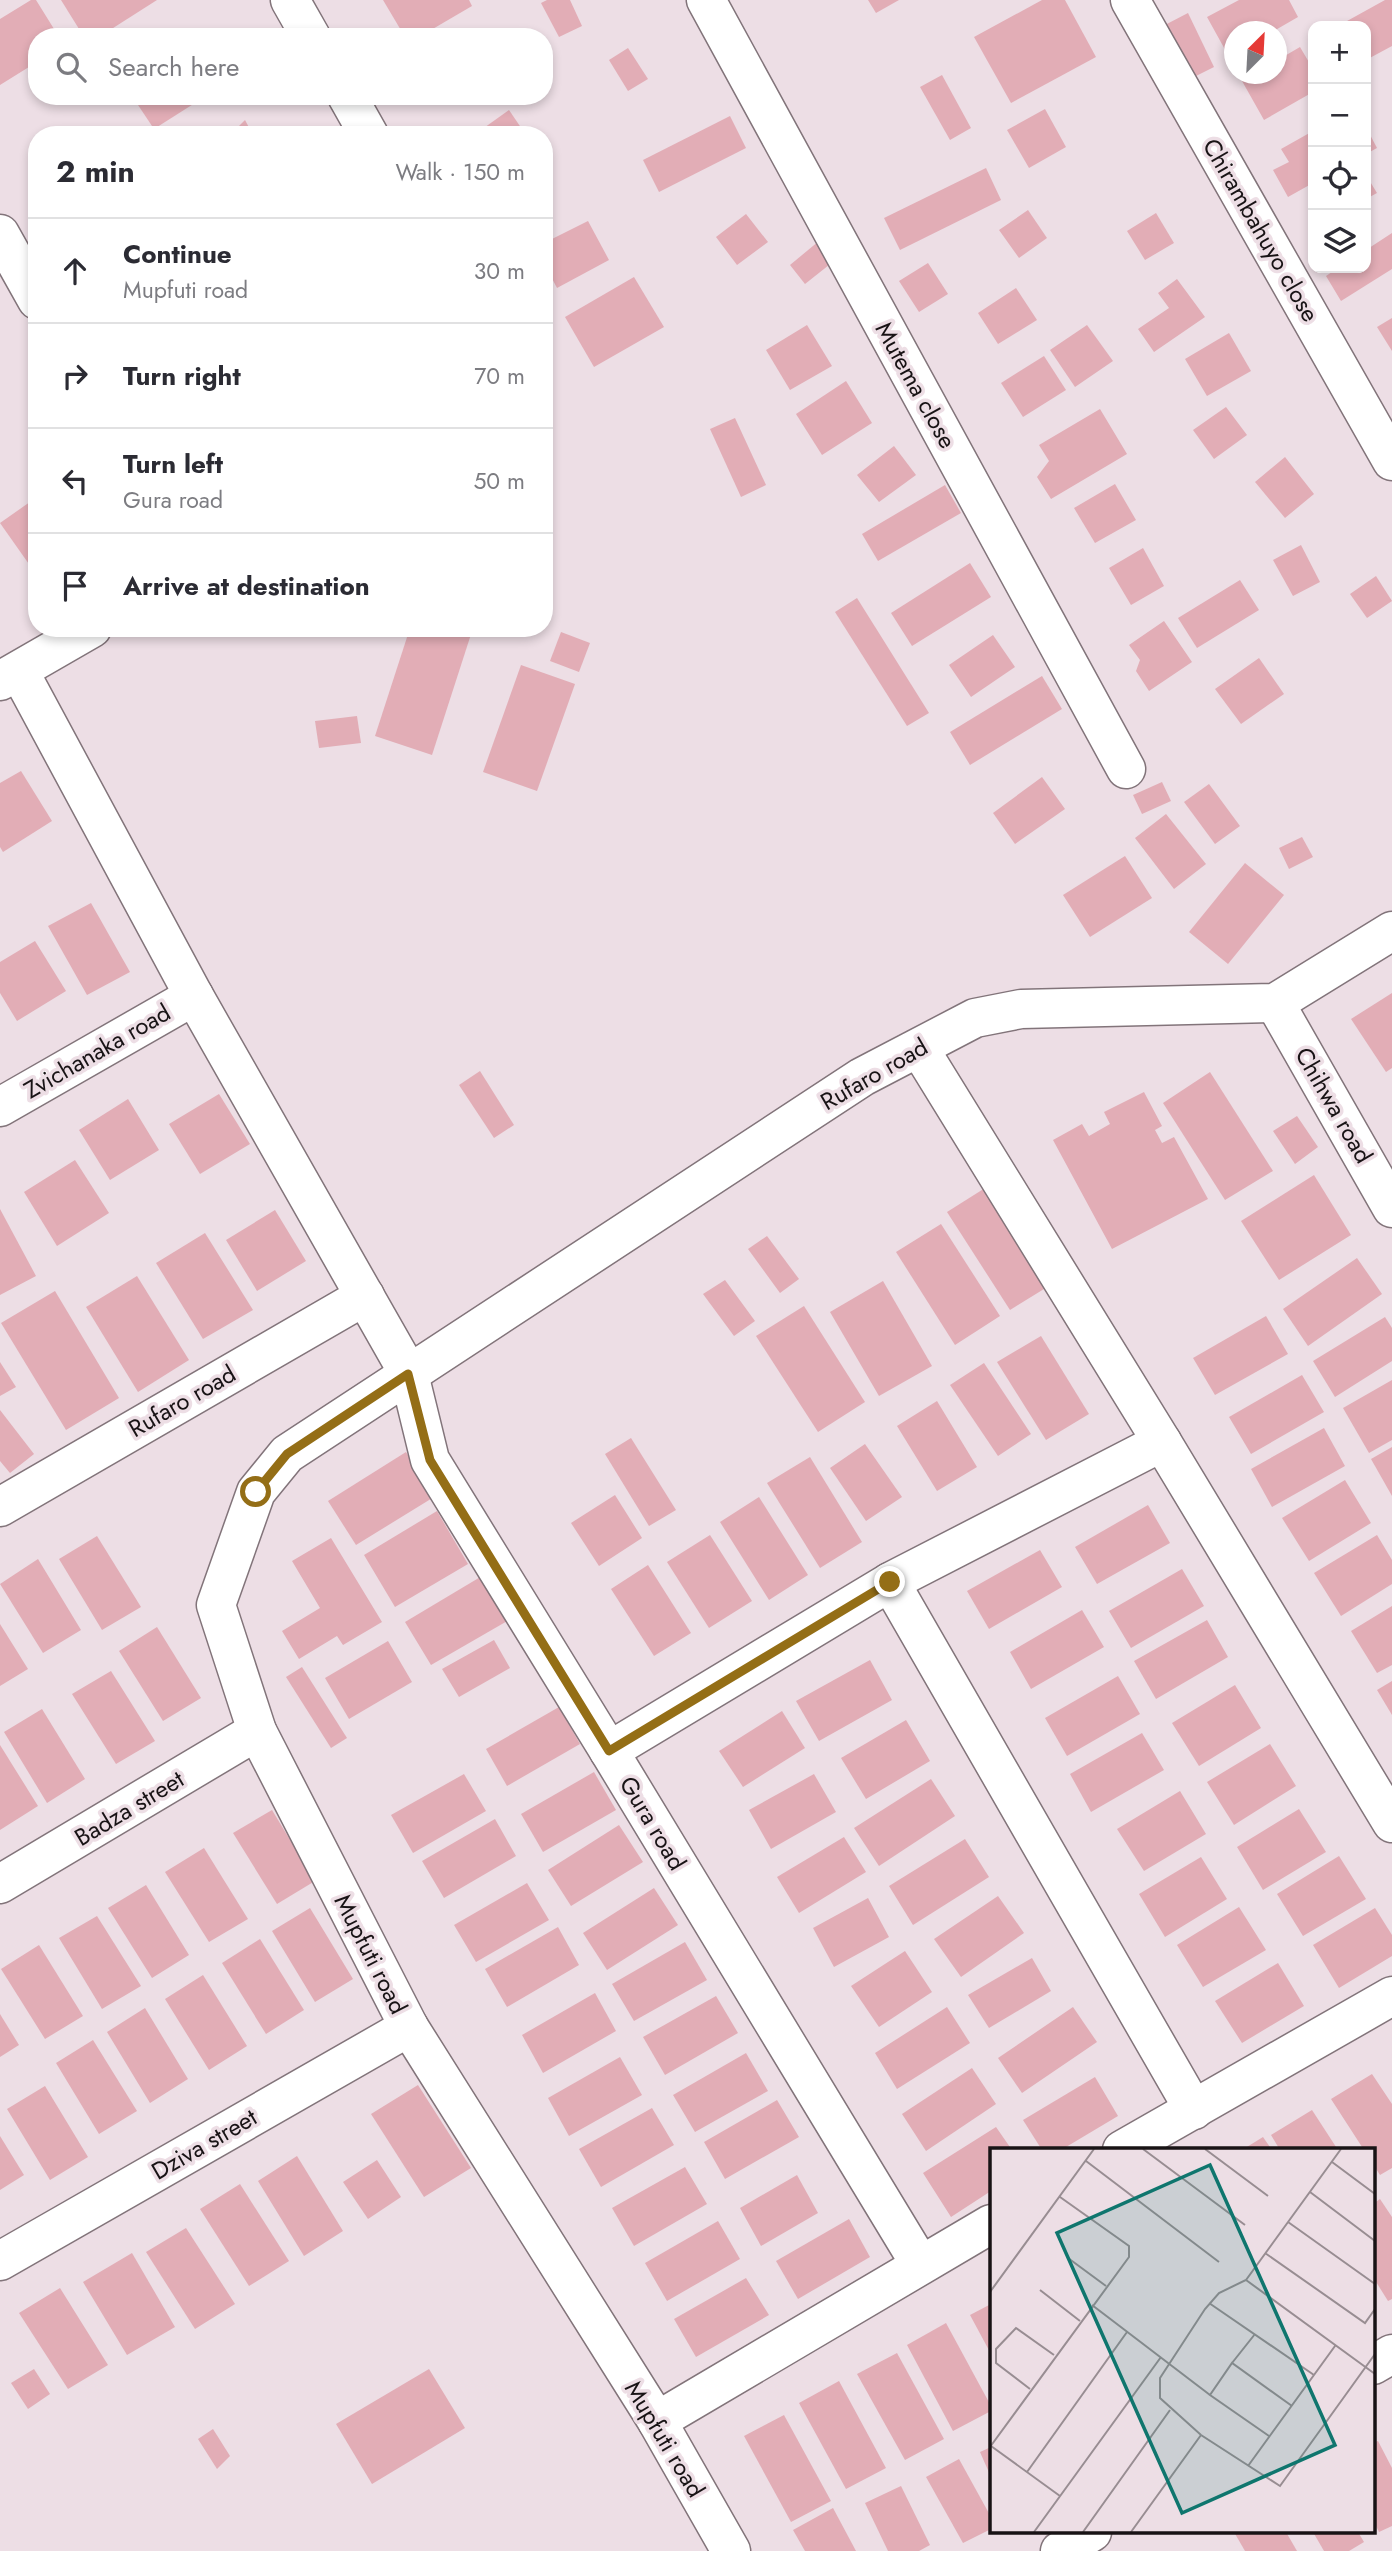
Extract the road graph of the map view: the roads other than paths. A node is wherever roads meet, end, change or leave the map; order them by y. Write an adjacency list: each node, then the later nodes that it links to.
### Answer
1 (290, 0): 4 (street)
2 (706, 0): 12 (street, Mutema close)
3 (1130, 0): 9 (street, Chirambahuyo close)
4 (307, 28)
5 (351, 105): 6 (street)
6 (364, 126)
7 (0, 234): 8 (street)
8 (28, 284)
9 (1392, 461)
10 (77, 637): 11 (street)
11 (10, 676): 14 (street)
12 (1126, 769)
13 (1392, 931): 15 (street)
14 (194, 996): 17 (street, Zvichanaka road); 19 (street)
15 (1275, 1003): 16 (street, Rufaro road); 18 (street, Chihwa road)
16 (919, 1048): 20 (street, Rufaro road); 21 (street)
17 (0, 1107)
18 (1392, 1208)
19 (365, 1296): 20 (street); 22 (street, Rufaro road)
20 (408, 1374): 24 (street, Mupfuti road); 25 (street)
21 (1162, 1441): 23 (street, Gura road); 26 (street)
22 (0, 1507)
23 (890, 1582): 25 (street, Gura road); 30 (street)
24 (257, 1731): 27 (street, Badza street); 29 (street, Mupfuti road)
25 (609, 1751): 34 (street, Gura road)
26 (1392, 1823)
27 (0, 1884)
28 (1392, 1996): 30 (street)
29 (409, 2026): 33 (street, Dziva street); 37 (street, Mupfuti road)
30 (1194, 2110): 31 (street)
31 (1126, 2148)
32 (990, 2225): 34 (street)
33 (0, 2261)
34 (920, 2264): 37 (street)
35 (1392, 2354): 36 (street)
36 (1374, 2364)
37 (657, 2421): 39 (street, Mupfuti road)
38 (1090, 2534): 40 (street)
39 (731, 2551)
40 (1060, 2551)

